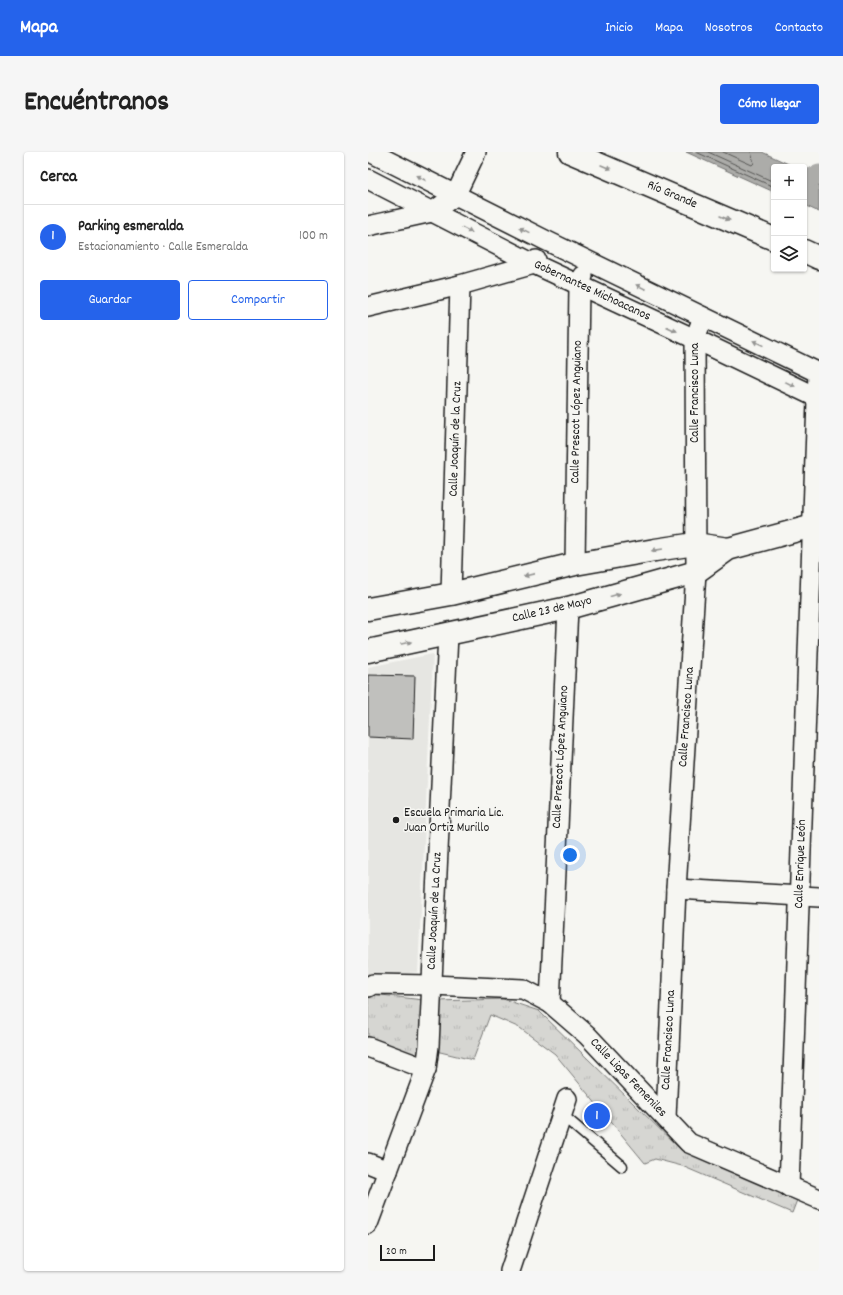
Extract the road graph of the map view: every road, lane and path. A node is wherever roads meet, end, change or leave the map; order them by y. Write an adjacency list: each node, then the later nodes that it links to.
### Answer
1 (370, 152): 5 (street, Gobernantes Michoacanos, one-way to 1)
2 (476, 152): 5 (street)
3 (570, 152): 8 (street, Río Grande, one-way to 8)
4 (368, 179): 6 (street, Gobernantes Michoacanos)
5 (455, 196): 6 (street); 9 (street, Gobernantes Michoacanos, one-way to 5)
6 (432, 212): 7 (street); 13 (street, Gobernantes Michoacanos, one-way to 13)
7 (368, 226)
8 (771, 238)
9 (545, 240): 12 (street, Gobernantes Michoacanos); 13 (street)
10 (807, 252): 11 (street)
11 (819, 258)
12 (589, 261): 15 (street, Calle Prescot López Anguiano); 17 (street, Gobernantes Michoacanos, one-way to 12)
13 (534, 264): 14 (street); 15 (street, Gobernantes Michoacanos)
14 (460, 285): 16 (street); 26 (street, Calle Joaquín de la Cruz)
15 (579, 286): 18 (street, Gobernantes Michoacanos, one-way to 18); 24 (street, Calle Prescot López Anguiano)
16 (368, 307)
17 (703, 317): 18 (street, Calle Francisco Luna); 19 (street, Gobernantes Michoacanos, one-way to 17)
18 (695, 339): 20 (street, Gobernantes Michoacanos, one-way to 20); 22 (street, Calle Francisco Luna)
19 (819, 373): 20 (street, Calle Enrique León)
20 (818, 398): 21 (street, Calle Enrique León)
21 (816, 526): 23 (street, Calle 23 de Mayo); 32 (street, Calle Enrique León)
22 (695, 544): 23 (street, Calle 23 de Mayo); 24 (street, Calle 23 de Mayo, one-way to 24); 25 (street, Calle Francisco Luna)
23 (728, 548): 25 (street, Calle 23 de Mayo)
24 (575, 564): 26 (street, Calle 23 de Mayo, one-way to 26)
25 (696, 572): 27 (street, Calle 23 de Mayo, one-way to 25); 31 (street, Calle Francisco Luna)
26 (451, 594): 28 (street, Calle 23 de Mayo)
27 (568, 608): 29 (street, Calle 23 de Mayo); 36 (street, Calle Prescot López Anguiano)
28 (368, 609)
29 (448, 634): 30 (street, Calle 23 de Mayo, one-way to 29); 34 (street, Calle Joaquín de La Cruz)
30 (368, 651)
31 (676, 889): 32 (street); 40 (street, Calle Francisco Luna)
32 (800, 896): 33 (street); 44 (street, Calle Enrique León)
33 (819, 897)
34 (432, 985): 35 (street, Calle Ligas Femeniles); 36 (street, Calle Ligas Femeniles); 38 (street, Calle Joaquín de La Cruz)
35 (368, 987)
36 (550, 1003): 40 (street, Calle Ligas Femeniles)
37 (368, 1047): 38 (street)
38 (426, 1069): 43 (street)
39 (564, 1106): 42 (lane); 47 (street)
40 (666, 1118): 44 (street, Calle Ligas Femeniles)
41 (368, 1163): 43 (street)
42 (622, 1166)
43 (388, 1170): 46 (street)
44 (789, 1186): 45 (street, Calle Ligas Femeniles)
45 (819, 1199)
46 (368, 1224)
47 (510, 1271)

